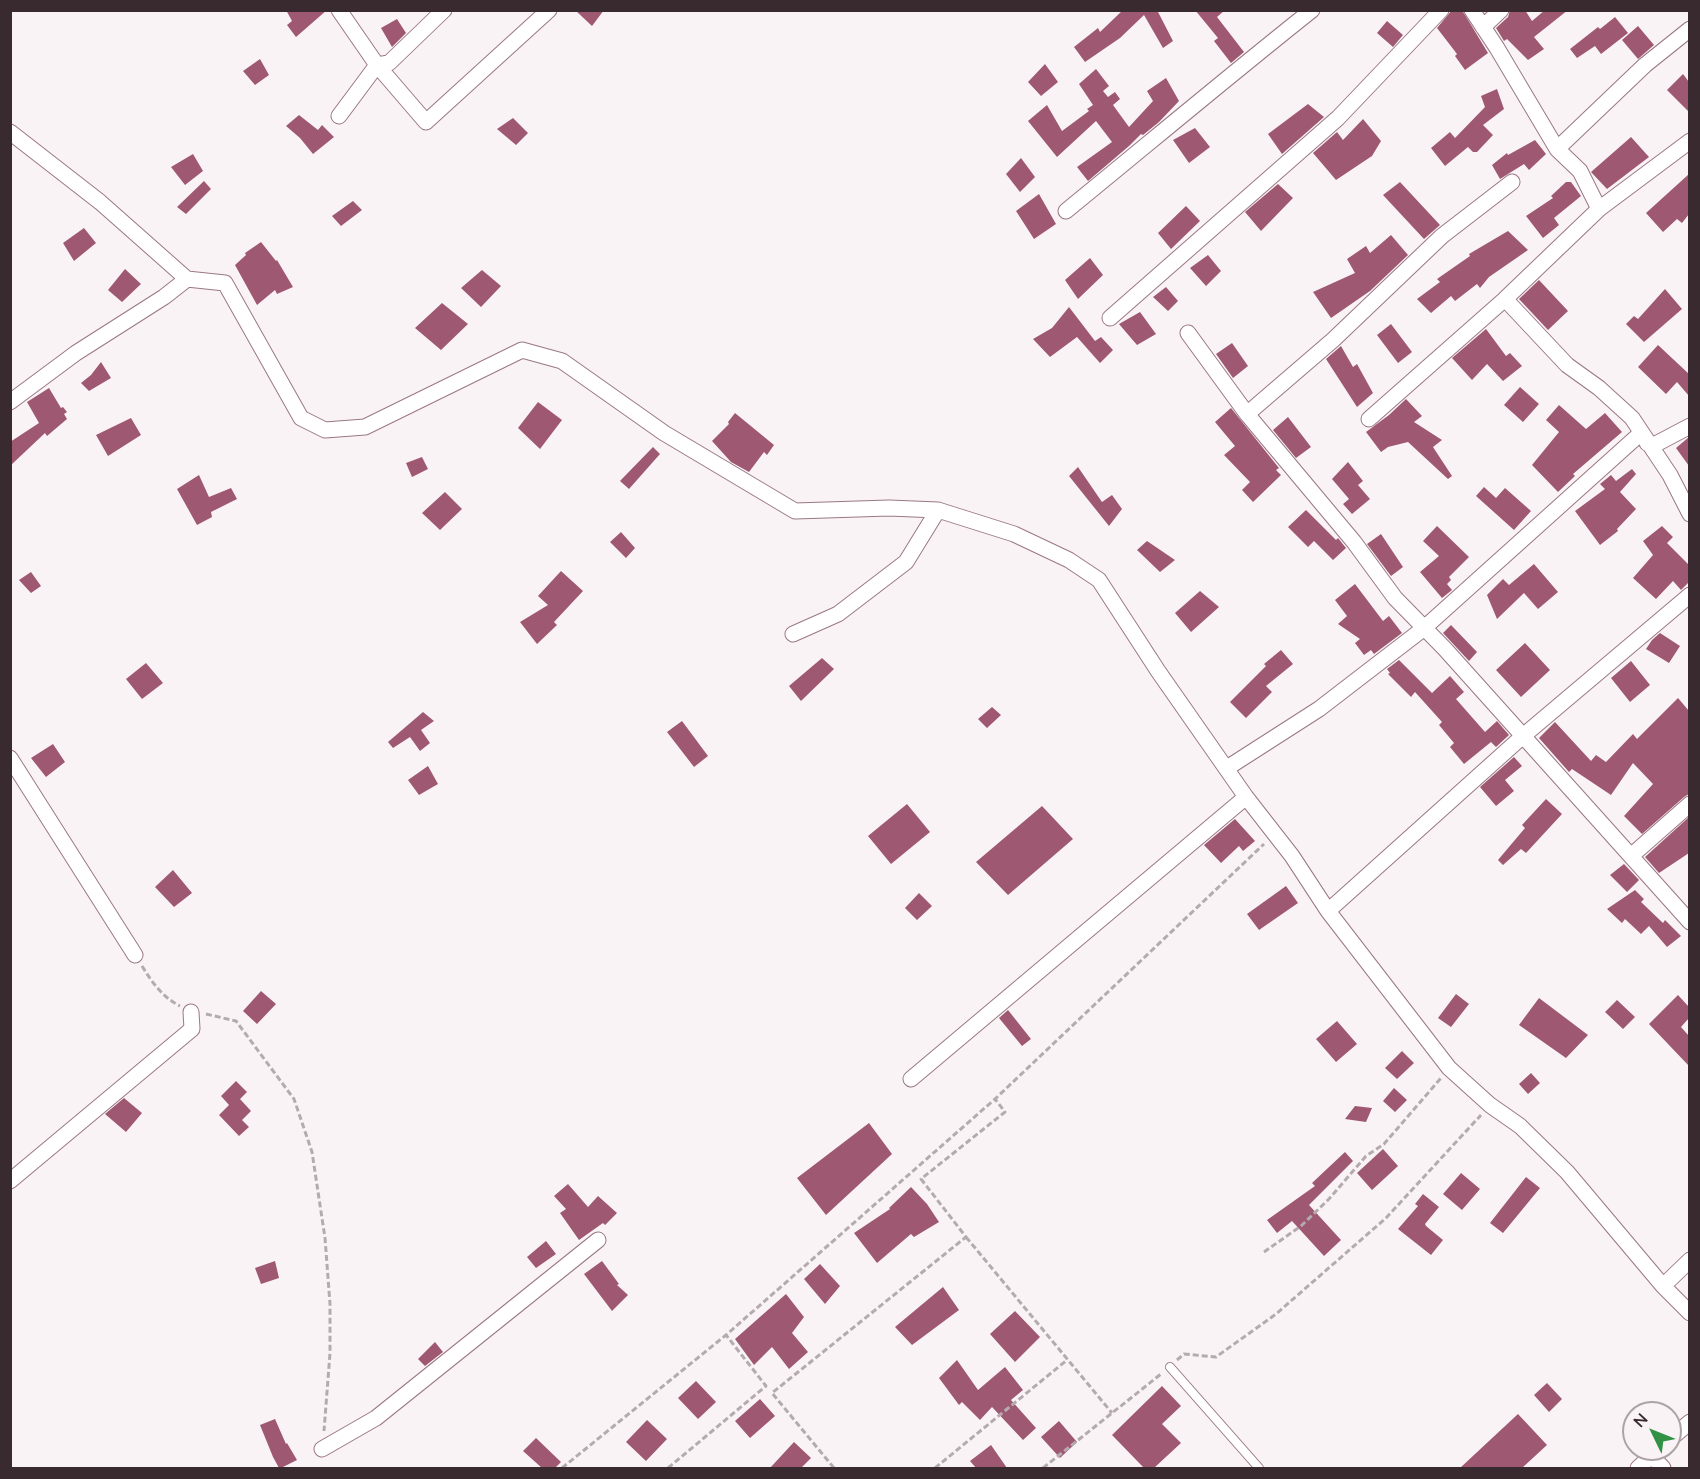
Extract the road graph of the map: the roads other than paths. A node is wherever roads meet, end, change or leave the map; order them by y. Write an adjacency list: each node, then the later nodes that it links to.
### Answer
1 (339, 10): 10 (street)
2 (444, 10): 10 (street)
3 (549, 10): 10 (street)
4 (1312, 10): 17 (street)
5 (1442, 10): 20 (street)
6 (1472, 10): 8 (street)
7 (1501, 10): 8 (street)
8 (1483, 27): 14 (street)
9 (1689, 29): 14 (street)
10 (378, 65): 11 (street)
11 (339, 116)
12 (10, 132): 18 (street)
13 (1689, 141): 16 (street)
14 (1557, 149): 16 (street)
15 (1512, 182): 23 (street)
16 (1599, 209): 19 (street)
17 (1066, 211)
18 (187, 279): 22 (street); 27 (street)
19 (1505, 299): 24 (street); 26 (street)
20 (1110, 318)
21 (1188, 333): 23 (street)
22 (10, 402)
23 (1247, 414): 30 (street)
24 (1369, 419)
25 (1689, 426): 26 (street)
26 (1644, 438): 28 (street); 30 (street)
27 (938, 510): 31 (street); 34 (street)
28 (1689, 514)
29 (1689, 596): 32 (street)
30 (1424, 629): 32 (street); 34 (street)
31 (793, 634)
32 (1522, 736): 37 (street); 38 (street)
33 (10, 759): 40 (street)
34 (1227, 768): 35 (street)
35 (1246, 797): 38 (street); 42 (street)
36 (1689, 804): 37 (street)
37 (1631, 856): 39 (street)
38 (1328, 911): 46 (street)
39 (1689, 922)
40 (135, 955)
41 (191, 1012): 43 (street)
42 (911, 1079)
43 (10, 1181)
44 (598, 1240): 49 (street)
45 (1689, 1260): 46 (street)
46 (1663, 1286): 47 (street)
47 (1689, 1313)
48 (1170, 1367): 50 (lane)
49 (322, 1449)
50 (1259, 1468)

